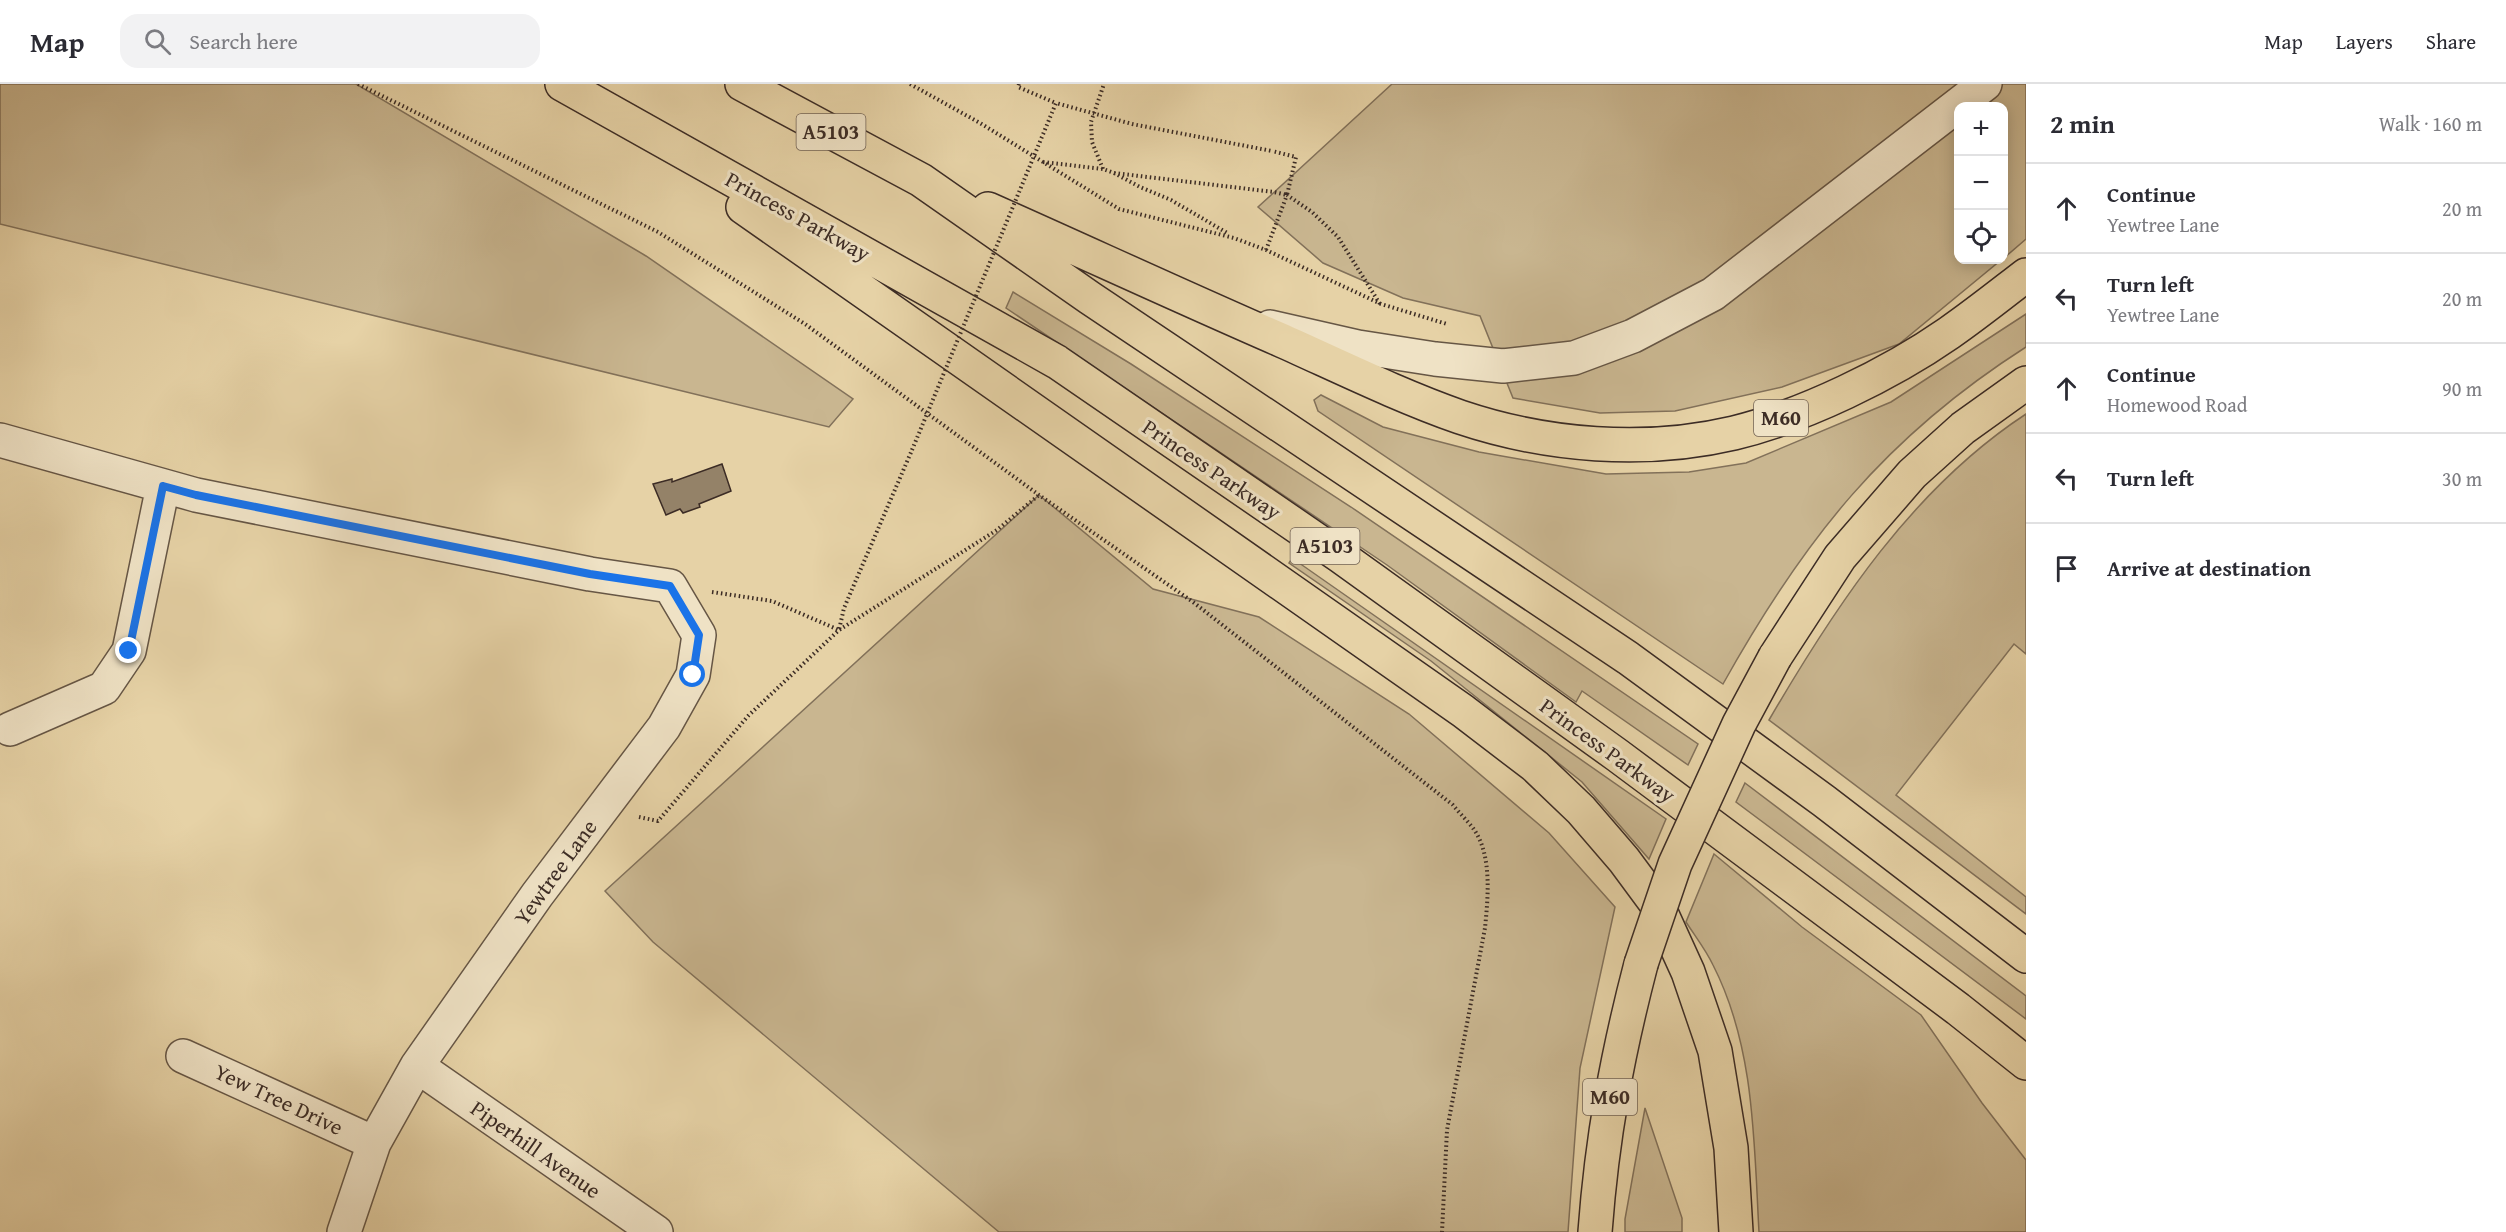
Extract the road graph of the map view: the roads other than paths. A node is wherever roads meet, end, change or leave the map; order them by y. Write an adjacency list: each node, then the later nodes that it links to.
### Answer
1 (742, 84): 4 (highway, A5103)
2 (1985, 84): 6 (street)
3 (572, 89): 13 (highway, Princess Parkway / A5103); 19 (highway)
4 (921, 180): 6 (highway); 11 (highway, A5103)
5 (2026, 275): 6 (highway, M60)
6 (1233, 319)
7 (2026, 383): 18 (highway, M60, bridge)
8 (0, 440): 9 (street)
9 (163, 486): 10 (street); 14 (street, Yewtree Lane)
10 (10, 729)
11 (2026, 956)
12 (183, 1056): 15 (street, Yew Tree Drive)
13 (2026, 1063)
14 (417, 1066): 15 (street, Yewtree Lane); 17 (street, Piperhill Avenue)
15 (374, 1143): 16 (street, Yewtree Lane)
16 (344, 1232)
17 (656, 1232)
18 (1595, 1232)
19 (1736, 1232)

